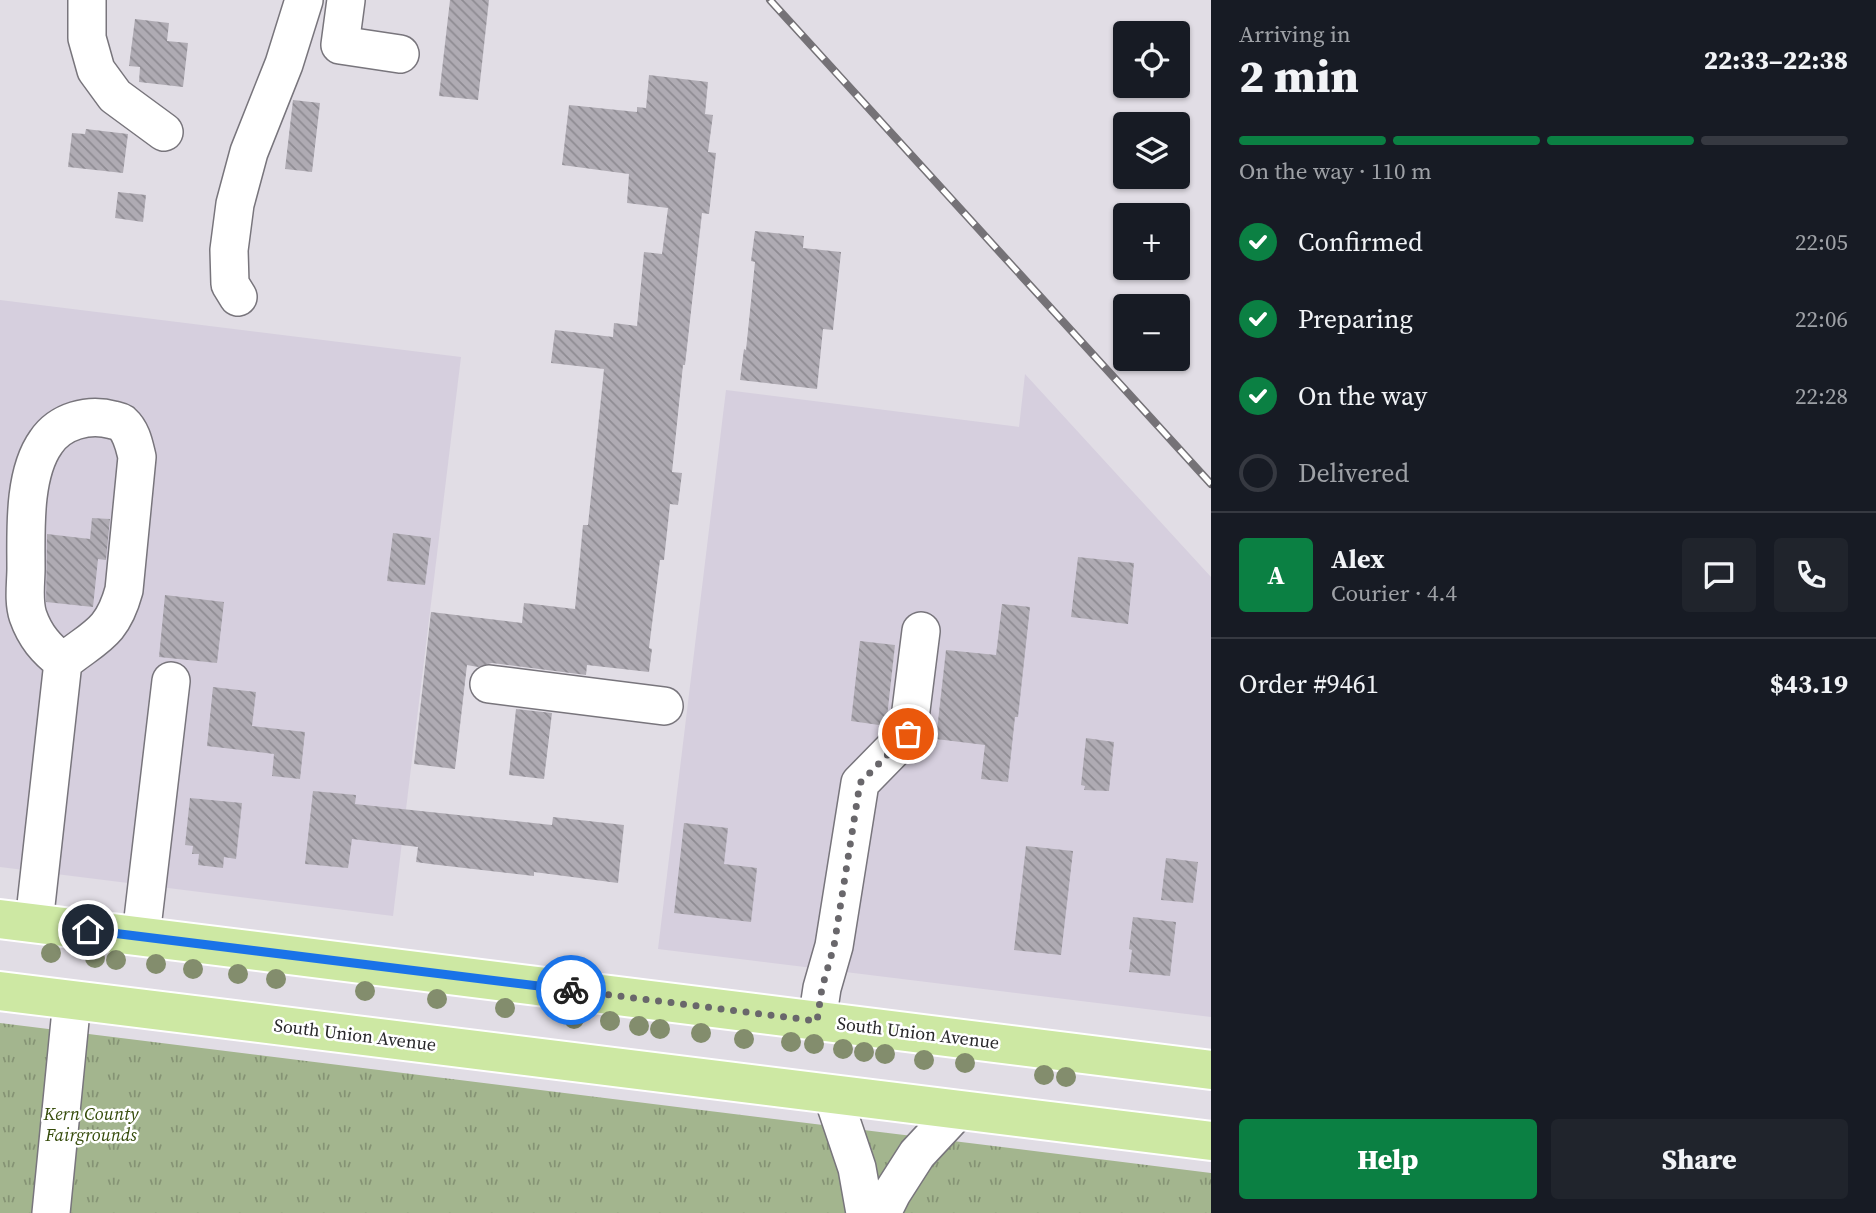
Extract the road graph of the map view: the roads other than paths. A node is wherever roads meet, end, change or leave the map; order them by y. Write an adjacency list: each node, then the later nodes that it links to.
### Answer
1 (87, 0): 5 (lane)
2 (304, 0): 6 (lane)
3 (346, 0): 4 (lane)
4 (400, 54)
5 (164, 132)
6 (237, 297)
7 (921, 631): 16 (lane)
8 (63, 662): 8 (lane); 12 (lane)
9 (171, 681): 13 (lane)
10 (489, 684): 11 (lane)
11 (664, 706)
12 (17, 921): 13 (main road, South Union Avenue)
13 (141, 936): 16 (main road, South Union Avenue)
14 (0, 991): 15 (main road, South Union Avenue)
15 (72, 1000): 18 (main road, South Union Avenue); 21 (lane)
16 (817, 1021): 17 (main road, South Union Avenue)
17 (1211, 1070)
18 (832, 1094): 19 (main road, South Union Avenue); 22 (lane)
19 (958, 1110): 20 (main road, South Union Avenue); 23 (lane)
20 (1211, 1141)
21 (51, 1213)
22 (865, 1213)
23 (882, 1213)

